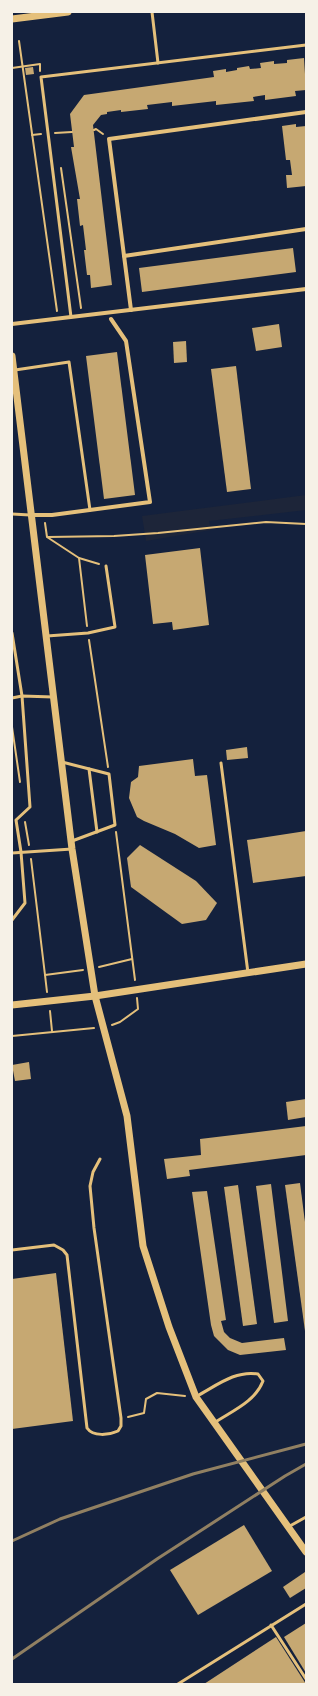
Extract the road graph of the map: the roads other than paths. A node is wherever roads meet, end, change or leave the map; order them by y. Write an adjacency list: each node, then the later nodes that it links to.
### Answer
1 (68, 12): 3 (street)
2 (152, 12): 5 (lane)
3 (12, 19)
4 (306, 45): 5 (lane)
5 (158, 63): 11 (lane)
6 (306, 112): 8 (street)
7 (306, 230): 8 (street)
8 (124, 256): 10 (street)
9 (306, 289): 10 (street)
10 (132, 310): 11 (street)
11 (71, 317): 13 (street)
12 (111, 319): 16 (street)
13 (12, 324)
14 (12, 356): 15 (street)
15 (14, 370): 16 (lane); 18 (street)
16 (90, 510): 18 (street)
17 (12, 514): 18 (lane)
18 (30, 515): 21 (street)
19 (106, 566): 21 (lane)
20 (12, 633): 22 (lane)
21 (45, 636): 23 (street)
22 (22, 696): 23 (lane); 24 (lane); 30 (lane)
23 (53, 697): 25 (street)
24 (12, 698)
25 (61, 761): 27 (lane); 29 (street)
26 (221, 763): 34 (lane)
27 (89, 769): 28 (lane); 28 (lane)
28 (97, 832): 29 (lane)
29 (71, 846): 30 (lane); 35 (street)
30 (21, 852): 31 (lane); 32 (lane)
31 (12, 853)
32 (12, 920)
33 (306, 964): 34 (street)
34 (248, 973): 35 (street)
35 (95, 996): 36 (street); 39 (street)
36 (12, 1005)
37 (100, 1159): 38 (lane)
38 (12, 1250)
39 (196, 1397): 40 (street); 40 (lane)
40 (214, 1423): 42 (street)
41 (306, 1517): 42 (lane)
42 (288, 1527): 43 (street)
43 (306, 1552)
44 (306, 1604): 45 (lane)
45 (271, 1625): 46 (lane); 47 (lane)
46 (306, 1680)
47 (178, 1684)

